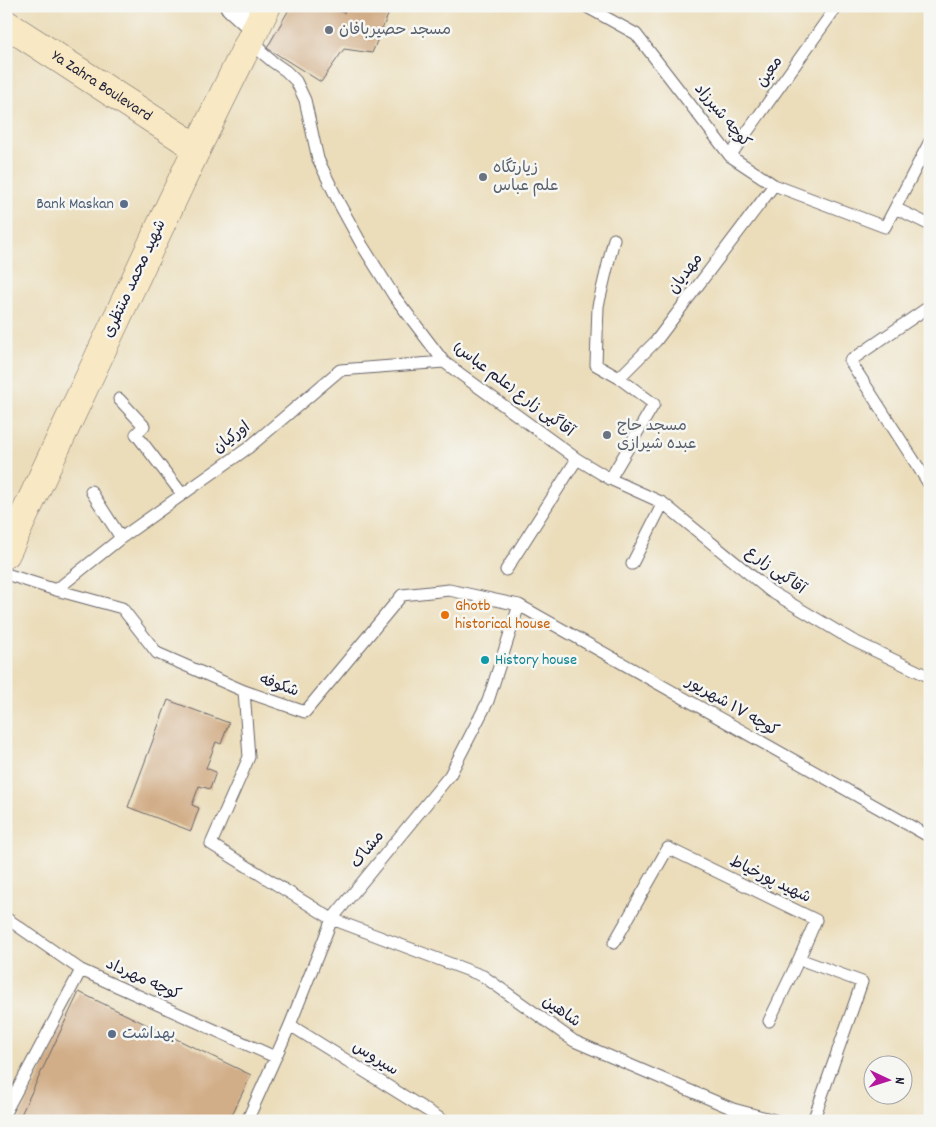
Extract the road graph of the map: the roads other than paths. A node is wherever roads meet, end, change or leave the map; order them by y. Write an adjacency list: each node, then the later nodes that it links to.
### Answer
1 (231, 6): 4 (street)
2 (585, 6): 8 (lane, کوچه شیرزاد)
3 (837, 6): 8 (lane, معین)
4 (261, 18): 7 (main road, شهید محمد منتظری); 14 (lane, آقاگپی زارع (علم عباس))
5 (6, 24): 7 (main road, Ya Zahra Boulevard)
6 (930, 141): 10 (lane)
7 (197, 148): 24 (main road, شهید محمد منتظری)
8 (730, 156): 9 (lane, کوچه شیرزاد)
9 (774, 185): 10 (lane, کوچه شیرزاد); 15 (lane, مهدیان)
10 (895, 208): 11 (lane)
11 (930, 225)
12 (614, 238): 15 (lane)
13 (930, 306): 19 (lane)
14 (444, 362): 17 (lane, آقاگپی زارع (علم عباس)); 21 (lane, اورکیان)
15 (619, 378): 18 (lane)
16 (118, 399): 21 (lane)
17 (578, 459): 18 (lane, آقاگپی زارع (علم عباس)); 26 (lane)
18 (610, 479): 22 (lane, آقاگپی زارع)
19 (930, 484)
20 (91, 491): 23 (lane)
21 (182, 494): 23 (lane, اورکیان)
22 (663, 503): 25 (lane); 30 (lane, آقاگپی زارع)
23 (121, 538): 28 (lane, اورکیان)
24 (6, 554)
25 (632, 564)
26 (506, 570)
27 (6, 574): 28 (lane, شکوفه)
28 (56, 590): 31 (lane, شکوفه)
29 (519, 605): 31 (lane, شکوفه); 32 (lane, کوچه ۱۷ شهریور); 34 (lane, مشاک)
30 (930, 677)
31 (244, 691): 34 (lane, شاهین)
32 (930, 837)
33 (6, 918): 37 (lane, کوچه مهرداد)
34 (332, 919): 39 (lane, مشاک); 44 (lane, شاهین)
35 (614, 943): 36 (lane, شهید پورخیاط)
36 (799, 959): 38 (lane); 45 (lane)
37 (81, 970): 40 (lane, کوچه مهرداد); 41 (lane)
38 (769, 1021)
39 (290, 1025): 40 (lane, مشاک); 43 (lane, سیروس)
40 (275, 1056): 42 (lane, مشاک)
41 (6, 1111)
42 (247, 1121)
43 (444, 1121)
44 (778, 1121)
45 (813, 1121)

